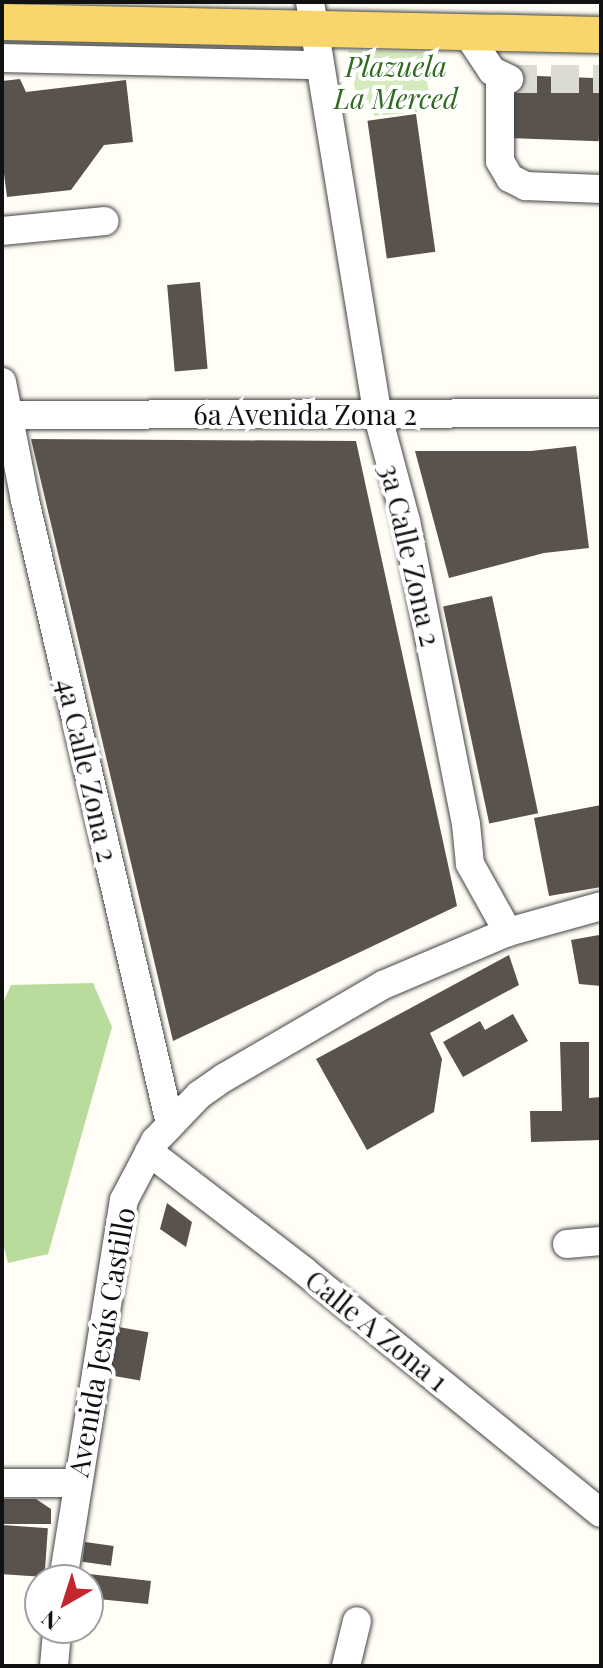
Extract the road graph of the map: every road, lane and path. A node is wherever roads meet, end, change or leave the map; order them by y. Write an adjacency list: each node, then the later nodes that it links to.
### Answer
1 (312, 15): 2 (main road); 3 (main road); 6 (street, 3a Calle Zona 2)
2 (2, 22)
3 (466, 32): 4 (main road); 7 (street)
4 (601, 35)
5 (2, 58): 6 (street)
6 (319, 65): 11 (street, 3a Calle Zona 2)
7 (601, 189)
8 (105, 221): 9 (street)
9 (2, 231)
10 (2, 382): 13 (street, 4a Calle Zona 2)
11 (377, 413): 12 (street, 6a Avenida Zona 2); 13 (street, 6a Avenida Zona 2); 15 (street, 3a Calle Zona 2)
12 (601, 413)
13 (4, 417): 16 (street, 4a Calle Zona 2)
14 (601, 906): 15 (street, Avenida Jesús Castillo)
15 (508, 932): 16 (street, Avenida Jesús Castillo)
16 (170, 1124): 17 (street, Avenida Jesús Castillo)
17 (149, 1152): 21 (street, Avenida Jesús Castillo); 22 (street, Calle A Zona 1)
18 (601, 1241): 19 (street)
19 (567, 1244)
20 (2, 1483): 21 (street)
21 (76, 1483): 23 (street, Avenida Jesús Castillo)
22 (601, 1513)
23 (65, 1564)
24 (357, 1621): 27 (street)
25 (56, 1644): 26 (street)
26 (54, 1666)
27 (346, 1666)

